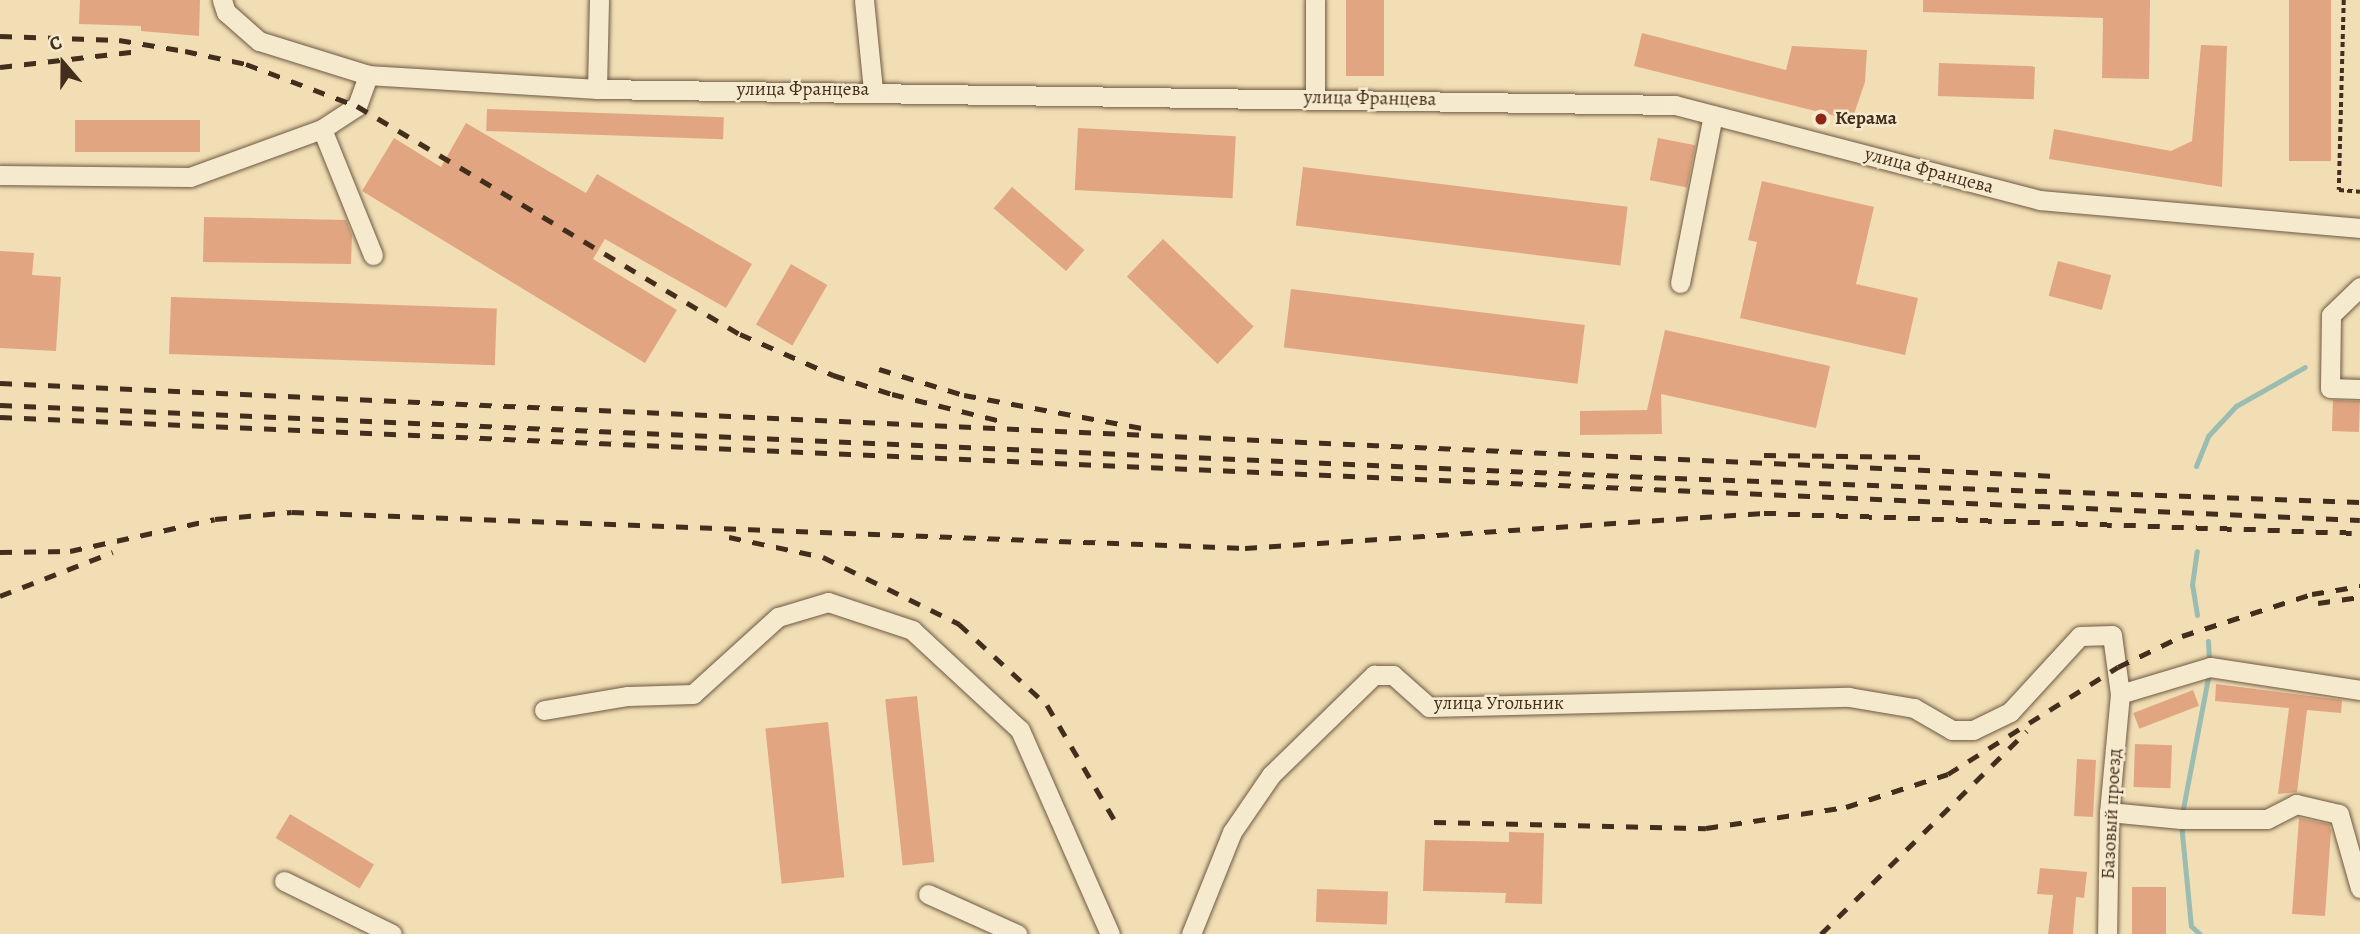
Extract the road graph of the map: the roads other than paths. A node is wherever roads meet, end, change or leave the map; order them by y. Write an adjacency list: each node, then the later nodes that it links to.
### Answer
1 (222, 0): 5 (street, улица Францева)
2 (599, 0): 6 (street)
3 (864, 0): 7 (street)
4 (1315, 0): 8 (street)
5 (368, 75): 6 (street, улица Францева); 10 (street)
6 (597, 89): 7 (street, улица Францева)
7 (873, 90): 8 (street, улица Францева)
8 (1315, 98): 9 (street, улица Францева)
9 (1713, 115): 12 (street, улица Францева); 14 (street)
10 (322, 129): 11 (street); 13 (street)
11 (0, 175)
12 (2360, 228)
13 (373, 255)
14 (1680, 283)
15 (2360, 287): 16 (street)
16 (2360, 389)
17 (2360, 690): 18 (street)
18 (2120, 694): 19 (street, Базовый проезд); 21 (street, Базовый проезд)
19 (1914, 708): 28 (street, улица Угольник)
20 (544, 710): 27 (street)
21 (2109, 812): 23 (street); 29 (street, Базовый проезд)
22 (284, 881): 25 (street)
23 (2360, 888)
24 (928, 894): 26 (street)
25 (392, 934)
26 (1017, 934)
27 (1110, 934)
28 (1191, 934)
29 (2107, 934)

